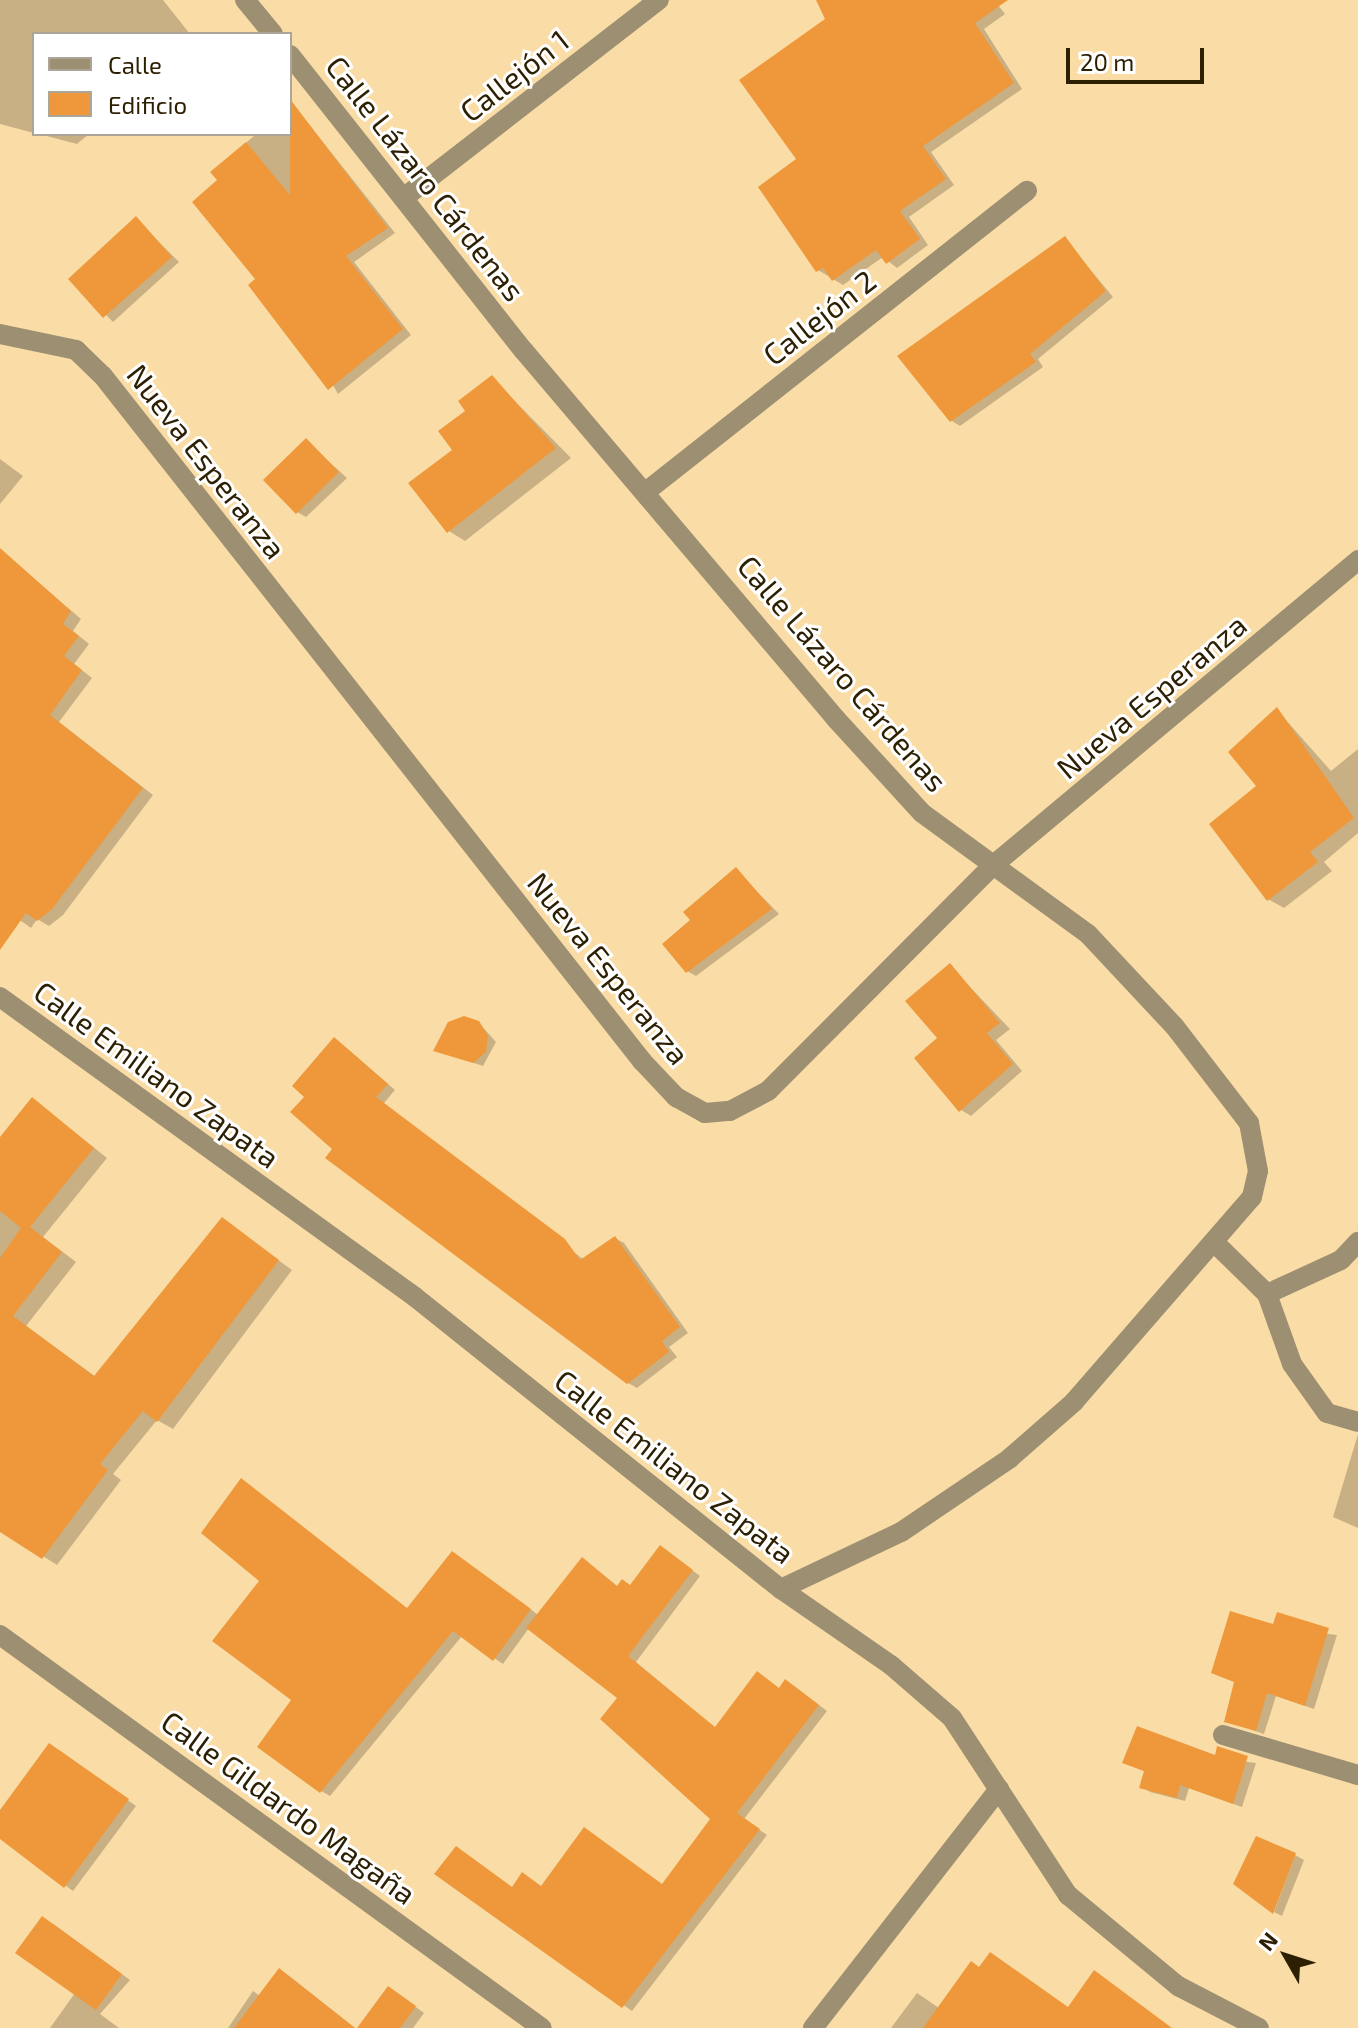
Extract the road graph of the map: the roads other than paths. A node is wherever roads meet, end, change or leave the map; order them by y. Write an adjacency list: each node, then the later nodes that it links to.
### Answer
1 (245, 0): 3 (street)
2 (659, 0): 6 (street, Callejón 1)
3 (271, 32)
4 (292, 57): 6 (street, Calle Lázaro Cárdenas)
5 (1027, 191): 8 (street, Callejón 2)
6 (406, 196): 8 (street, Calle Lázaro Cárdenas)
7 (0, 334): 10 (street, Nueva Esperanza)
8 (648, 490): 10 (street, Calle Lázaro Cárdenas)
9 (1358, 560): 10 (street, Nueva Esperanza)
10 (990, 868): 13 (street, Calle Lázaro Cárdenas)
11 (2, 1003): 16 (street, Calle Emiliano Zapata)
12 (1358, 1242): 14 (street)
13 (1215, 1243): 14 (street); 16 (street, Calle Lázaro Cárdenas)
14 (1267, 1294): 15 (street)
15 (1358, 1422)
16 (781, 1589): 20 (street, Calle Emiliano Zapata)
17 (0, 1635): 21 (street, Calle Gildardo Magaña)
18 (1223, 1735): 19 (street)
19 (1358, 1775)
20 (999, 1789): 22 (street); 23 (street, Calle Emiliano Zapata)
21 (542, 2028)
22 (813, 2028)
23 (1259, 2028)

